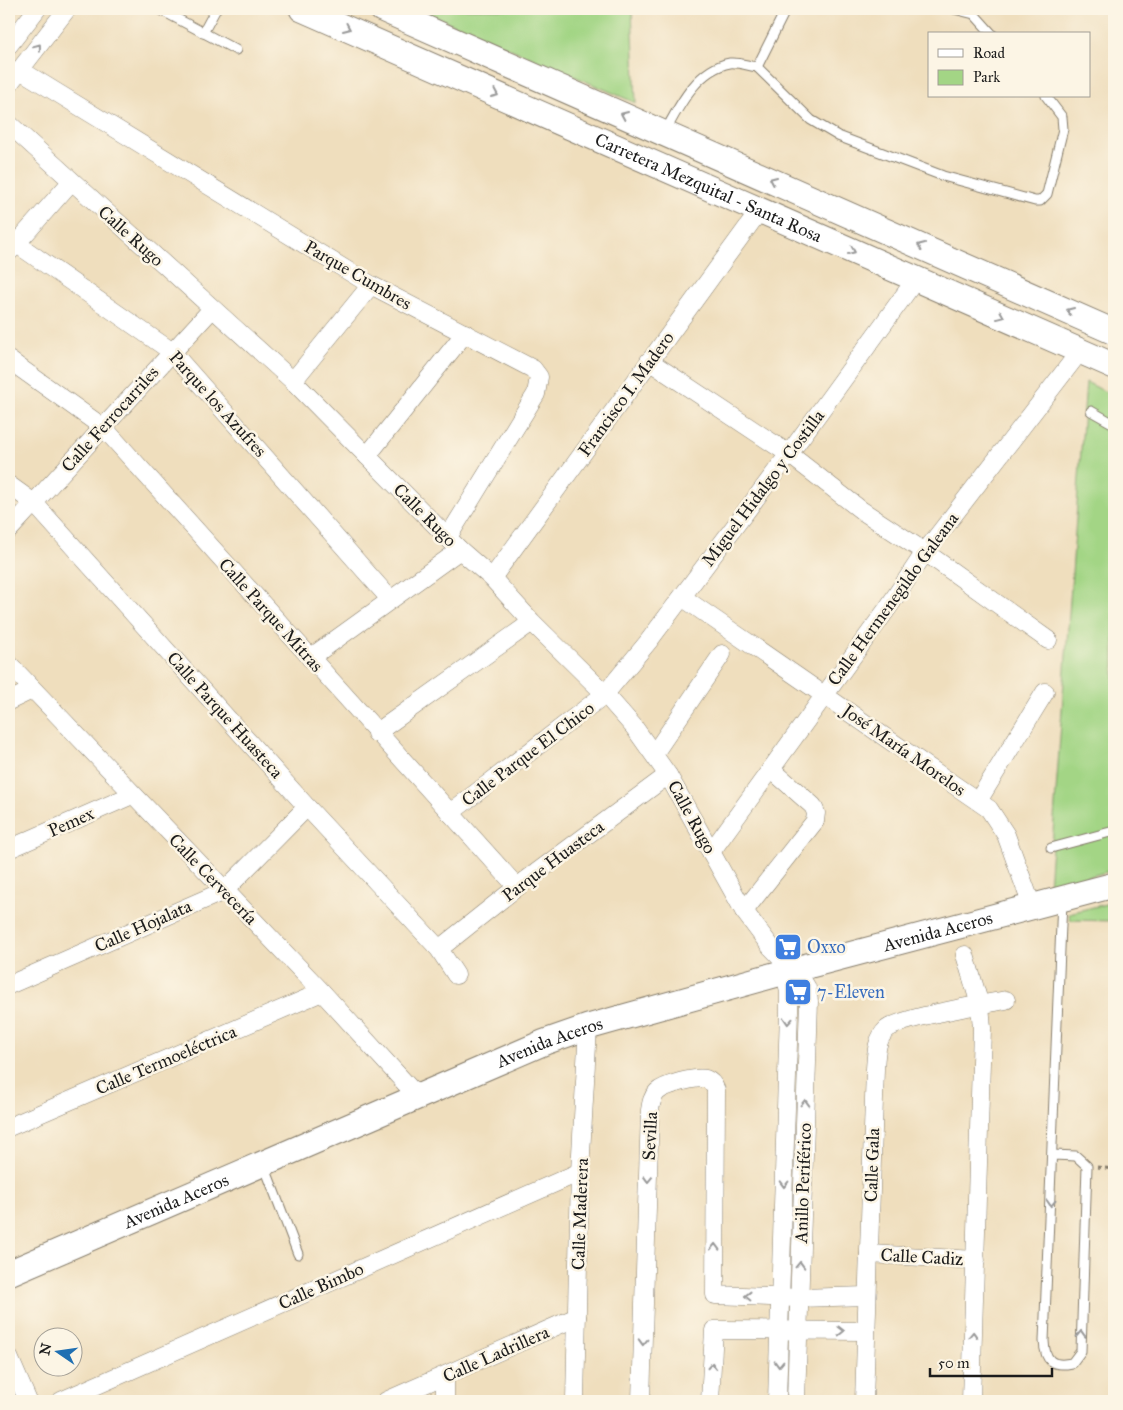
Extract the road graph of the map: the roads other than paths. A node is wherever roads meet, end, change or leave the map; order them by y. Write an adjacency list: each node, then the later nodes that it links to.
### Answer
1 (38, 9): 12 (street)
2 (66, 9): 15 (street, one-way to 2)
3 (159, 9): 11 (lane)
4 (216, 9): 11 (lane)
5 (302, 9): 21 (main road, Carretera Mezquital - Santa Rosa, one-way to 21)
6 (382, 9): 19 (main road, Carretera Mezquital - Santa Rosa, one-way to 6)
7 (786, 9): 14 (lane)
8 (954, 9): 9 (lane)
9 (975, 11): 10 (lane)
10 (991, 32)
11 (203, 33): 13 (lane)
12 (9, 45)
13 (236, 50)
14 (757, 67): 17 (lane); 19 (lane)
15 (20, 70): 16 (street); 24 (street, Parque Cumbres)
16 (9, 84)
17 (1048, 98)
18 (9, 124): 20 (street, Calle Rugo)
19 (664, 133): 27 (main road, Carretera Mezquital - Santa Rosa, one-way to 19)
20 (71, 182): 22 (street); 25 (street, Calle Rugo)
21 (760, 210): 23 (main road, Carretera Mezquital - Santa Rosa, one-way to 23); 31 (street, Francisco I. Madero)
22 (13, 248): 29 (street, Parque los Azufres)
23 (916, 279): 28 (main road, Carretera Mezquital - Santa Rosa, one-way to 28); 37 (street, Miguel Hidalgo y Costilla)
24 (371, 285): 26 (street, Parque Cumbres); 33 (street)
25 (212, 309): 29 (street, Calle Ferrocarriles); 33 (street, Calle Rugo)
26 (465, 332): 38 (street); 42 (street, Parque Cumbres)
27 (1114, 332)
28 (1081, 350): 32 (main road, Carretera Mezquital - Santa Rosa); 44 (street, Calle Hermenegildo Galeana)
29 (171, 351): 36 (street, Calle Ferrocarriles); 47 (street, Parque los Azufres)
30 (9, 360): 36 (street, Calle Parque Mitras)
31 (649, 361): 37 (street); 45 (street, Francisco I. Madero)
32 (1114, 366)
33 (293, 382): 38 (street, Calle Rugo)
34 (1091, 411): 35 (lane)
35 (1114, 424)
36 (104, 428): 40 (street, Calle Ferrocarriles); 51 (street, Calle Parque Mitras)
37 (790, 454): 44 (street); 46 (street, Miguel Hidalgo y Costilla)
38 (367, 456): 42 (street, Calle Rugo)
39 (9, 485): 40 (street, Calle Parque Huasteca)
40 (34, 503): 41 (street, Calle Ferrocarriles); 64 (street, Calle Parque Huasteca)
41 (9, 530)
42 (448, 537): 43 (street, Calle Rugo)
43 (460, 550): 45 (street, Calle Rugo); 47 (street)
44 (925, 552): 49 (street); 56 (street, Calle Hermenegildo Galeana)
45 (492, 578): 48 (street, Calle Rugo)
46 (682, 597): 55 (street, Miguel Hidalgo y Costilla); 56 (street, José María Morelos)
47 (390, 598): 51 (street)
48 (532, 622): 55 (street, Calle Rugo); 58 (street)
49 (1048, 640)
50 (722, 654): 59 (street)
51 (310, 658): 58 (street, Calle Parque Mitras)
52 (9, 664): 53 (street, Calle Cervecería)
53 (32, 690): 57 (street); 62 (street, Calle Cervecería)
54 (1045, 692): 63 (street)
55 (605, 694): 59 (street, Calle Rugo); 65 (street, Calle Parque El Chico)
56 (824, 695): 60 (street, Calle Hermenegildo Galeana); 63 (street, José María Morelos)
57 (9, 700)
58 (376, 733): 65 (street, Calle Parque Mitras)
59 (654, 754): 61 (street, Calle Rugo)
60 (770, 769): 69 (street, Calle Hermenegildo Galeana); 75 (street)
61 (668, 775): 69 (street, Calle Rugo); 71 (street, Parque Huasteca)
62 (132, 795): 68 (street, Pemex); 72 (street, Calle Cervecería)
63 (978, 801): 74 (street, José María Morelos)
64 (307, 807): 72 (street, Calle Hojalata); 76 (street, Calle Parque Huasteca)
65 (450, 813): 71 (street, Calle Parque Mitras)
66 (1114, 831): 67 (lane)
67 (1051, 848)
68 (9, 849)
69 (711, 852): 75 (street, Calle Rugo)
70 (1114, 885): 73 (main road, Avenida Aceros)
71 (517, 887): 76 (street, Parque Huasteca)
72 (224, 891): 80 (street, Calle Hojalata); 81 (street, Calle Cervecería)
73 (1062, 899): 74 (main road, Avenida Aceros); 89 (lane)
74 (1032, 906): 78 (main road, Avenida Aceros)
75 (744, 911): 78 (street, Calle Rugo)
76 (439, 949): 79 (street, Calle Parque Huasteca)
77 (965, 955): 83 (street)
78 (786, 967): 84 (main road, Avenida Aceros); 85 (street, Anillo Periférico, one-way to 85); 86 (street, Anillo Periférico)
79 (456, 974)
80 (9, 985)
81 (322, 992): 87 (street, Calle Cervecería); 88 (street, Calle Termoeléctrica)
82 (1006, 1000): 83 (street, Calle Gala)
83 (980, 1004): 93 (street, Calle Gala); 94 (street)
84 (588, 1027): 87 (main road, Avenida Aceros); 91 (street, Calle Maderera)
85 (786, 1074): 86 (street); 96 (street, Anillo Periférico, one-way to 96)
86 (806, 1074): 98 (street, Anillo Periférico, one-way to 86)
87 (417, 1096): 90 (main road, Avenida Aceros)
88 (9, 1127)
89 (1053, 1155): 89 (lane, one-way to 89)
90 (263, 1163): 92 (lane); 95 (main road, Avenida Aceros)
91 (580, 1172): 99 (street, Calle Maderera); 106 (street, Calle Bimbo)
92 (298, 1254)
93 (869, 1254): 94 (street, Calle Cadiz); 97 (street, Calle Gala)
94 (976, 1260): 115 (street, one-way to 94)
95 (9, 1273)
96 (781, 1296): 98 (street); 100 (street, Anillo Periférico); 110 (street, Sevilla, one-way to 110)
97 (867, 1296): 98 (street); 101 (street, Calle Gala)
98 (799, 1298): 102 (street, Anillo Periférico)
99 (577, 1317): 104 (street, Calle Ladrillera); 109 (street, Calle Maderera)
100 (780, 1331): 102 (street); 111 (street, one-way to 100); 112 (street, Anillo Periférico, one-way to 112)
101 (866, 1331): 102 (street, one-way to 101); 114 (street, Calle Gala)
102 (798, 1332): 113 (street, Anillo Periférico)
103 (9, 1357): 105 (street)
104 (445, 1377): 107 (street, Calle Ladrillera); 108 (street)
105 (28, 1401)
106 (61, 1401)
107 (386, 1401)
108 (445, 1401)
109 (575, 1401)
110 (641, 1401)
111 (710, 1401)
112 (777, 1401)
113 (796, 1401)
114 (864, 1401)
115 (971, 1401)

